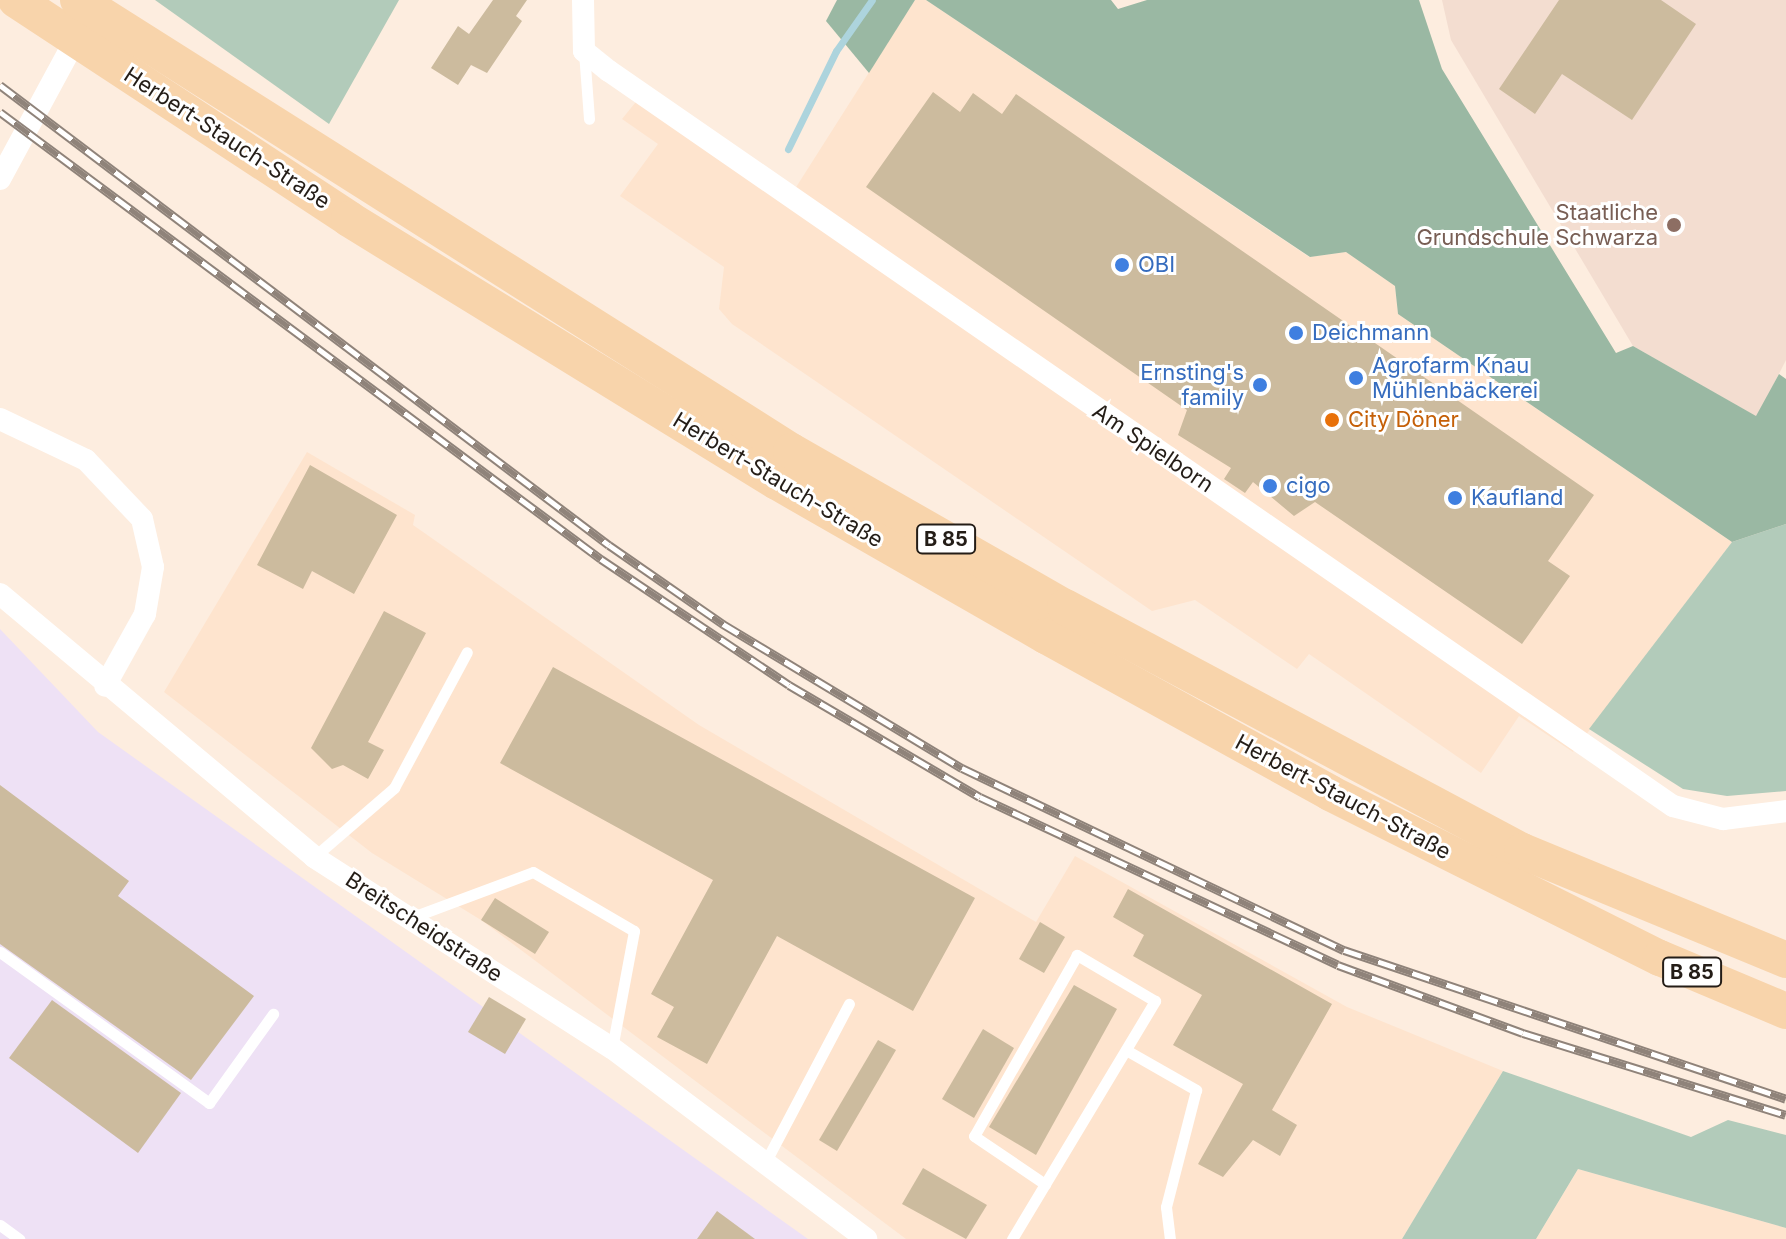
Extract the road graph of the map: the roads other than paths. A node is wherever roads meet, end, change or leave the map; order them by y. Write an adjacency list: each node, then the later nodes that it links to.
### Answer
1 (16, 0): 18 (main road, Herbert-Stauch-Straße / B 85)
2 (78, 0): 16 (main road, Herbert-Stauch-Straße / B 85)
3 (97, 0): 7 (street)
4 (583, 0): 5 (street)
5 (584, 51): 6 (lane); 12 (street, Am Spielborn)
6 (589, 119)
7 (0, 179)
8 (0, 419): 11 (street)
9 (0, 594): 11 (street, Breitscheidstraße)
10 (467, 652): 13 (lane)
11 (105, 686): 13 (street, Breitscheidstraße)
12 (1786, 811)
13 (314, 857): 14 (street, Breitscheidstraße)
14 (410, 918): 20 (street, Breitscheidstraße); 20 (lane)
15 (0, 952): 19 (lane)
16 (1786, 960)
17 (849, 1004): 22 (lane)
18 (1786, 1011)
19 (273, 1014)
20 (612, 1048): 22 (street, Breitscheidstraße)
21 (1126, 1050): 23 (lane); 23 (lane); 28 (lane)
22 (765, 1163): 26 (street, Breitscheidstraße)
23 (1045, 1184): 27 (lane)
24 (0, 1225): 25 (lane)
25 (19, 1239)
26 (866, 1239)
27 (1012, 1239)
28 (1170, 1239)

